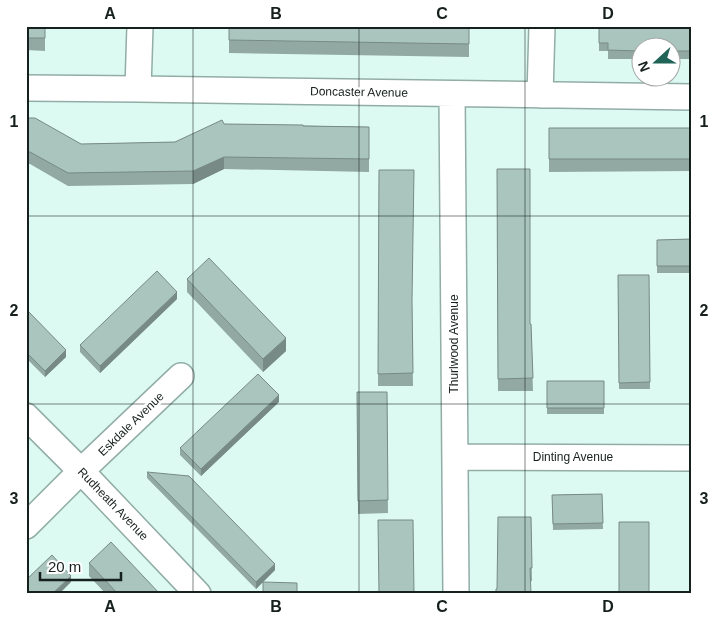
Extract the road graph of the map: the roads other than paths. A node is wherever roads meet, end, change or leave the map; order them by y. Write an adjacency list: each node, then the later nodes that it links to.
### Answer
1 (140, 26): 4 (street)
2 (542, 26): 6 (street)
3 (26, 88): 4 (street, Doncaster Avenue)
4 (138, 89): 5 (street, Doncaster Avenue)
5 (452, 94): 6 (street, Doncaster Avenue); 10 (street, Thurlwood Avenue)
6 (540, 95): 7 (street, Doncaster Avenue)
7 (692, 97)
8 (181, 376): 12 (street, Eskdale Avenue)
9 (26, 416): 12 (street, Rudheath Avenue)
10 (455, 457): 11 (street, Dinting Avenue); 15 (street, Thurlwood Avenue)
11 (692, 458)
12 (81, 471): 13 (street, Eskdale Avenue); 14 (street, Rudheath Avenue)
13 (26, 526)
14 (198, 594)
15 (456, 594)

